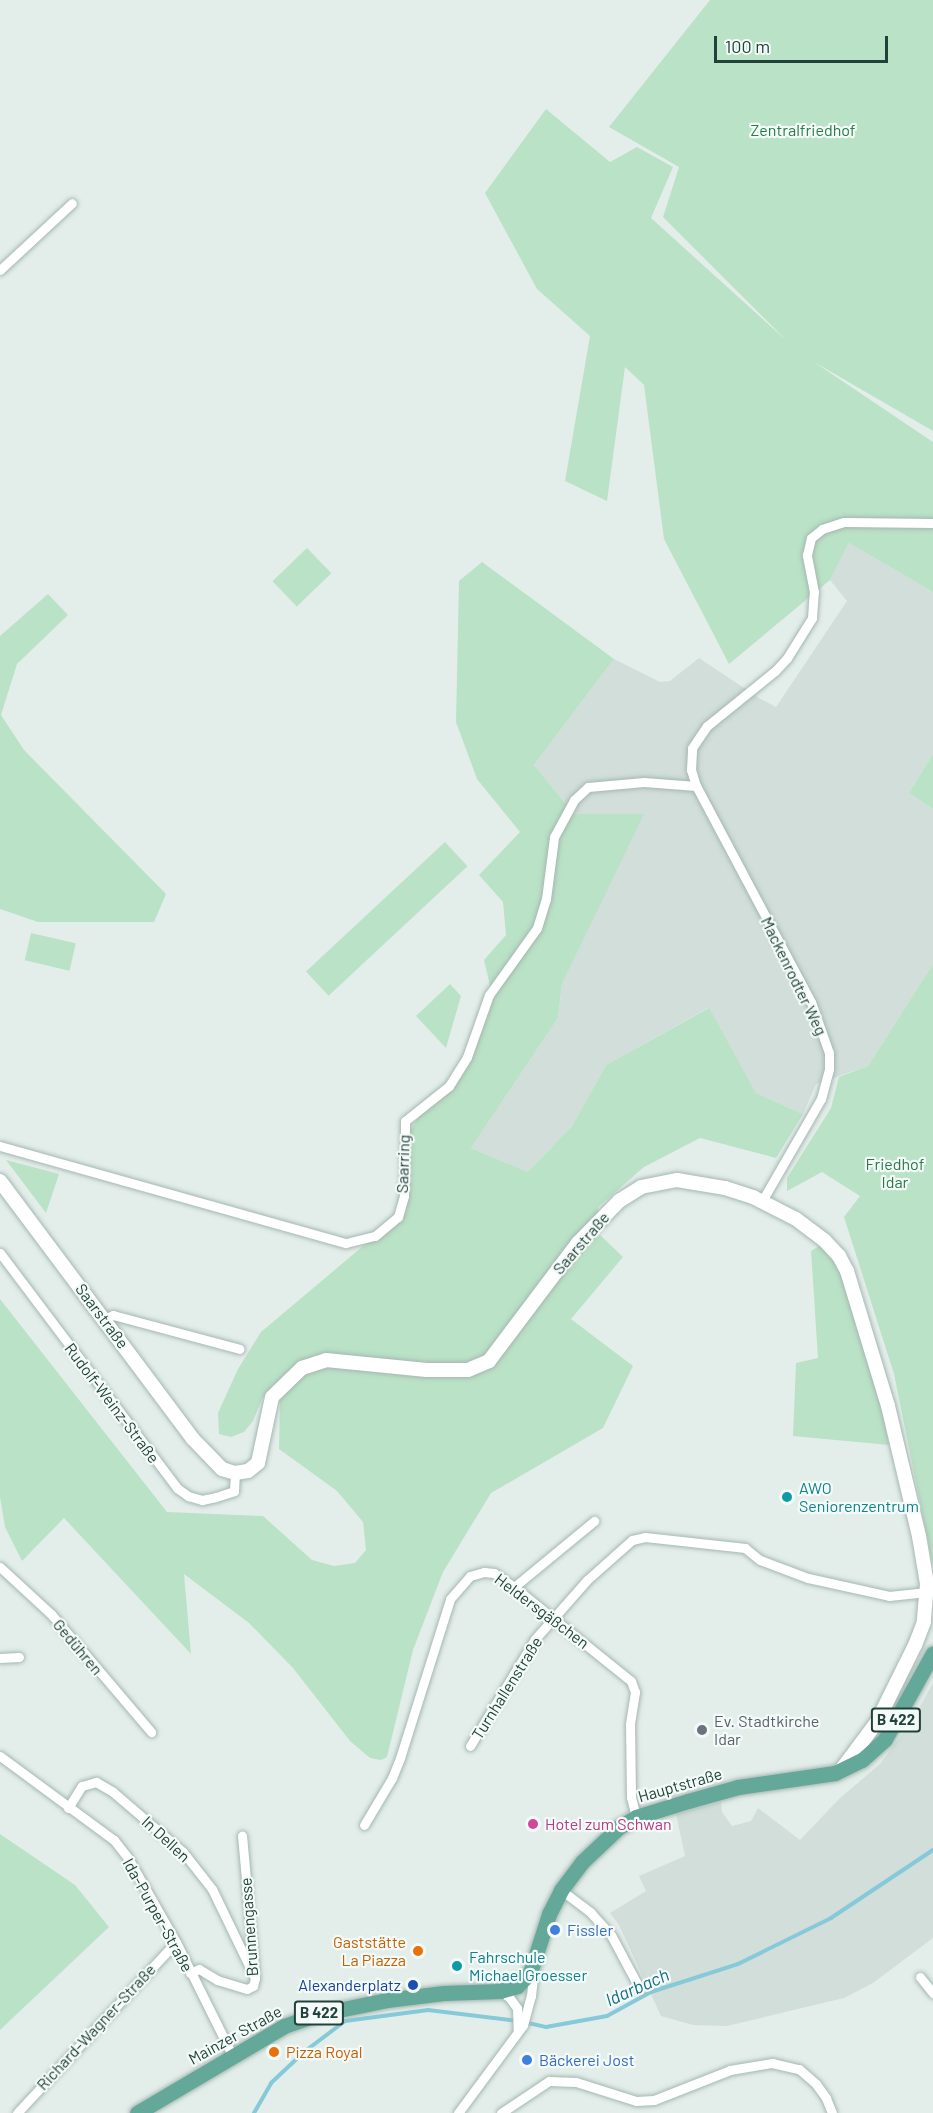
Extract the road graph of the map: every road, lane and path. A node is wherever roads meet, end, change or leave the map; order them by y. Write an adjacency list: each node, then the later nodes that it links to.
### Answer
1 (72, 203): 2 (street)
2 (0, 270)
3 (933, 523): 4 (street, Mackenrodter Weg)
4 (696, 786): 5 (street, Saarring); 7 (street, Mackenrodter Weg)
5 (0, 1146)
6 (0, 1180): 9 (street, Saarstraße)
7 (762, 1201): 11 (street, Saarstraße); 15 (street, Saarstraße)
8 (0, 1253): 11 (street, Rudolf-Weinz-Straße)
9 (104, 1319): 10 (street); 11 (street, Saarstraße)
10 (240, 1348)
11 (235, 1473)
12 (594, 1521): 14 (street)
13 (0, 1567): 20 (street, Gedühren)
14 (514, 1587): 16 (street, Heldersgäßchen); 26 (street, Heldersgäßchen)
15 (927, 1592): 16 (street, Turnhallenstraße); 23 (street, Saarstraße)
16 (553, 1618): 21 (street, Turnhallenstraße); 25 (street, Heldersgäßchen)
17 (933, 1653): 23 (main road, B 422)
18 (19, 1657): 19 (street)
19 (0, 1658)
20 (151, 1732)
21 (470, 1746)
22 (0, 1756): 24 (street, Ida-Purper-Straße)
23 (841, 1771): 25 (main road, Hauptstraße / B 422)
24 (68, 1808): 29 (street, Ida-Purper-Straße); 33 (street, In Dellen)
25 (636, 1817): 28 (main road, Hauptstraße / B 422)
26 (364, 1825)
27 (242, 1836): 33 (street, Brunnengasse)
28 (561, 1890): 30 (main road, Hauptstraße / B 422); 34 (street)
29 (176, 1942): 31 (street, Ida-Purper-Straße); 39 (street, Richard-Wagner-Straße)
30 (535, 1961): 35 (main road, Hauptstraße / B 422); 37 (street, Hauptstraße)
31 (190, 1973): 33 (street, Brunnengasse); 38 (street, Ida-Purper-Straße)
32 (920, 1977): 36 (street)
33 (255, 1978)
34 (640, 1989)
35 (500, 1991): 37 (street); 38 (main road, Mainzer Straße / B 422)
36 (933, 1993)
37 (518, 2031): 41 (street, Hauptstraße)
38 (232, 2055): 40 (main road, Mainzer Straße / B 422)
39 (17, 2113)
40 (137, 2113)
41 (458, 2113)
42 (501, 2113): 43 (street)
43 (832, 2113)

